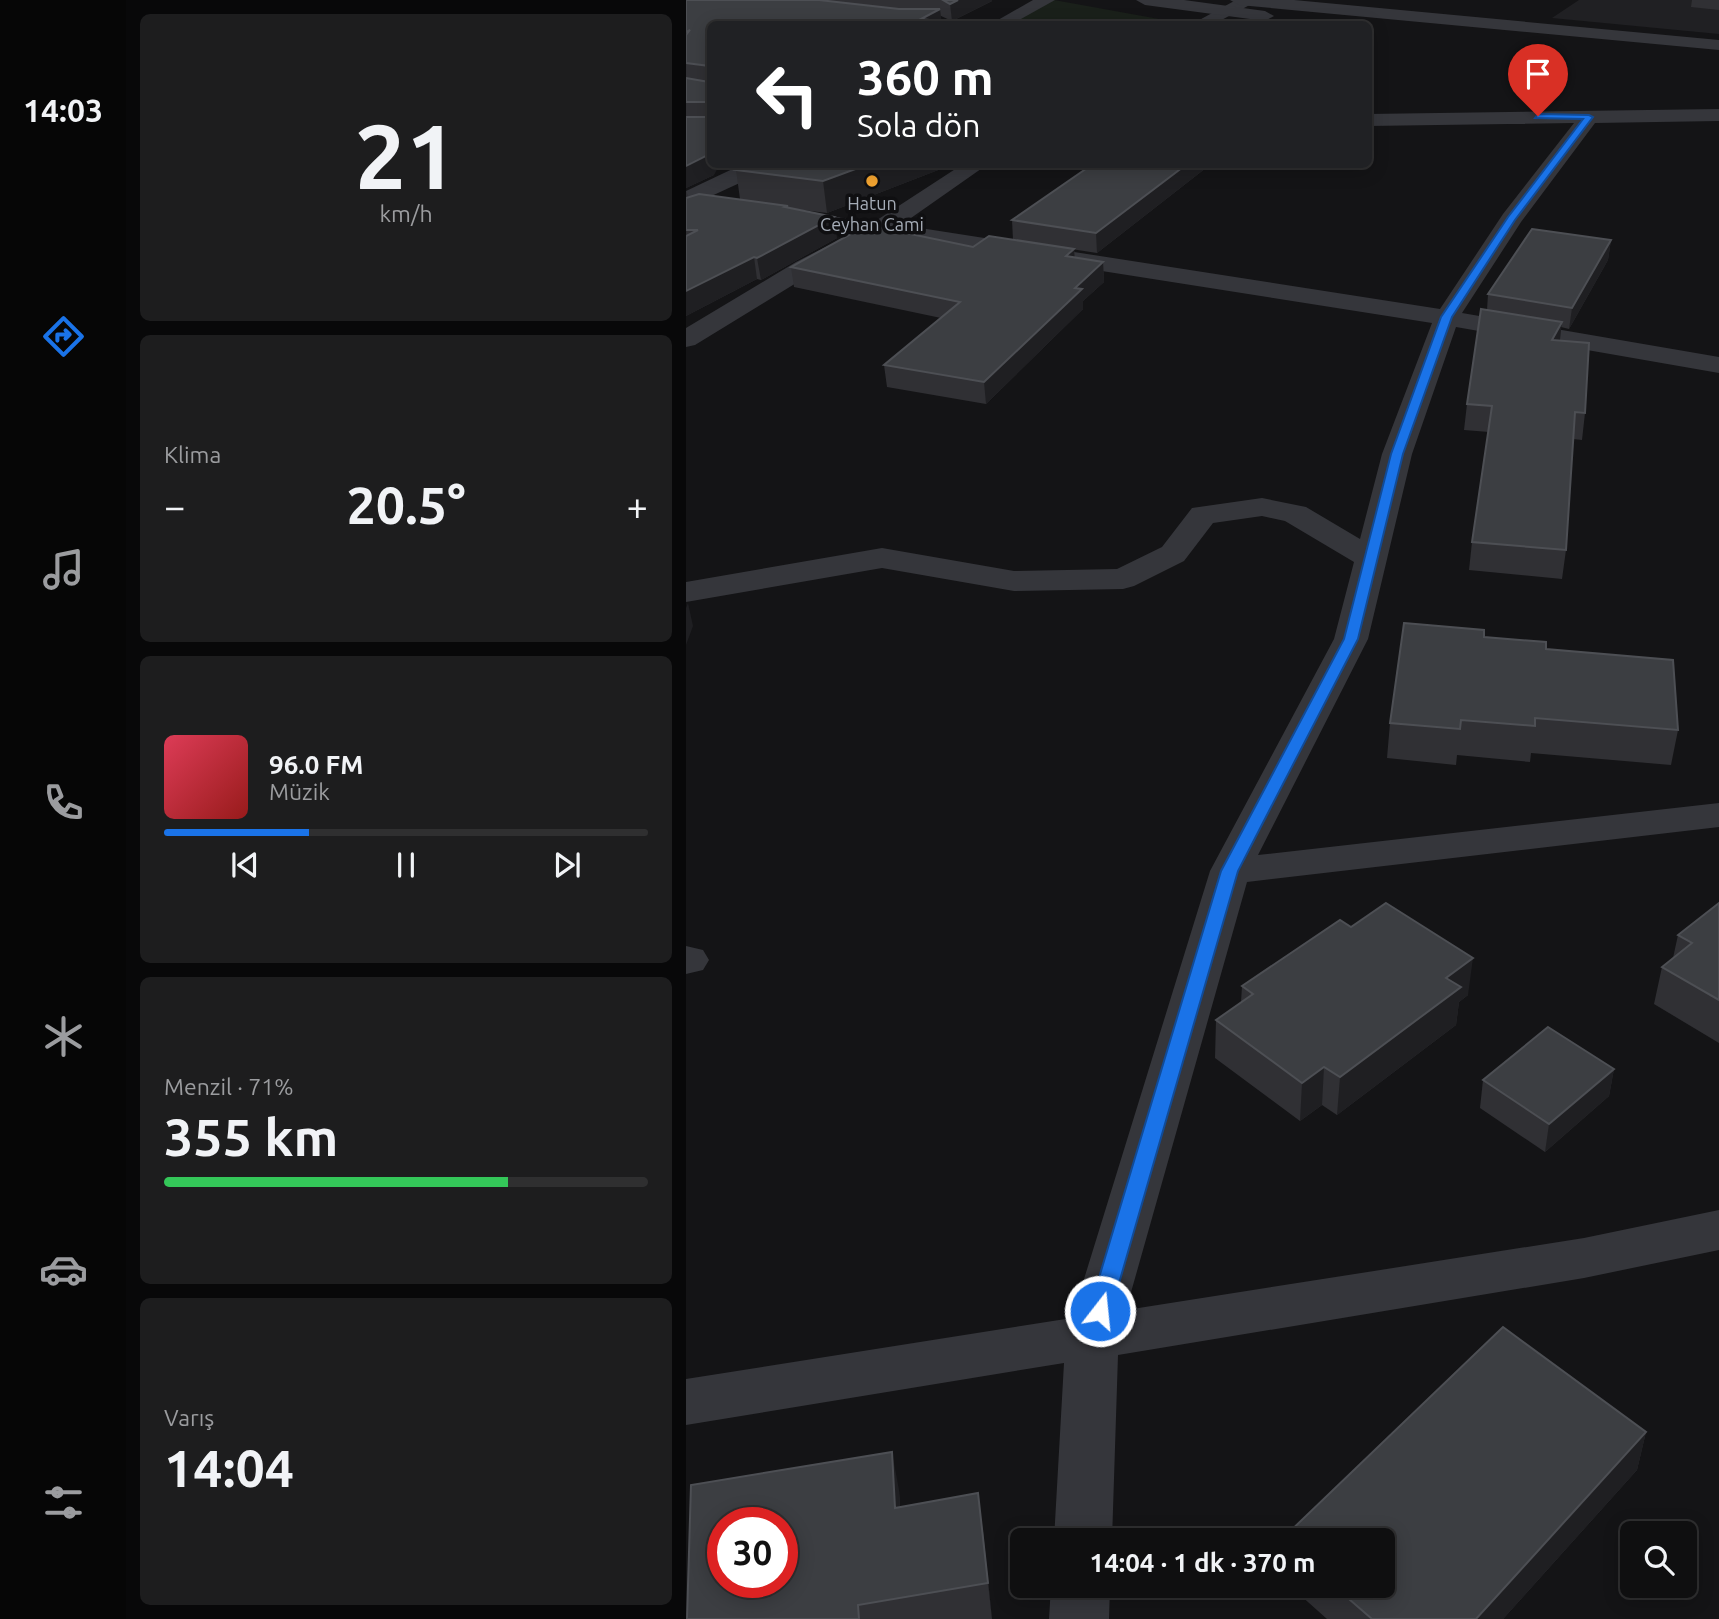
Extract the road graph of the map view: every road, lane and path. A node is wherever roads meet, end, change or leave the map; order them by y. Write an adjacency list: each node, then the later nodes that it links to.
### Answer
1 (1046, 0): 5 (street)
2 (1145, 0): 4 (street)
3 (1245, 0): 4 (street); 9 (street)
4 (1222, 12): 6 (street); 7 (street)
5 (1006, 21)
6 (1206, 21)
7 (1319, 21)
8 (1372, 26): 10 (street)
9 (1719, 45)
10 (1719, 60)
11 (1719, 115): 12 (street)
12 (1589, 117): 13 (street); 18 (street)
13 (1372, 120)
14 (754, 168): 16 (street)
15 (972, 168): 17 (street)
16 (686, 201): 17 (street)
17 (878, 228): 18 (street); 19 (street)
18 (1447, 317): 20 (street); 21 (street)
19 (686, 339)
20 (1719, 365)
21 (1371, 558): 22 (street); 24 (street)
22 (686, 592)
23 (1719, 816): 24 (street)
24 (1230, 871): 26 (street)
25 (1719, 1230): 26 (street)
26 (1092, 1337): 27 (street); 28 (street)
27 (686, 1402)
28 (1084, 1528)
29 (1080, 1598): 30 (street)
30 (1079, 1619)

